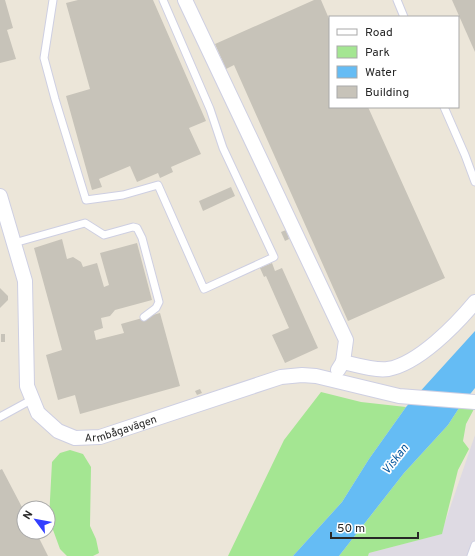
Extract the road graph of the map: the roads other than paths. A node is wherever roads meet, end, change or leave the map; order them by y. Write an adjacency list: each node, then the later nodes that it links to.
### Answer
1 (53, 0): 2 (lane)
2 (163, 0)
3 (185, 0): 12 (street)
4 (397, 0): 5 (lane)
5 (404, 16)
6 (444, 108): 7 (lane)
7 (475, 182)
8 (0, 196): 9 (street, Armbågavägen)
9 (14, 243): 11 (lane); 14 (street, Armbågavägen)
10 (475, 302): 12 (street)
11 (144, 317)
12 (343, 362): 13 (street)
13 (331, 380): 14 (street, Armbågavägen); 15 (street, Armbågavägen)
14 (33, 399): 16 (lane)
15 (475, 402)
16 (0, 417)
17 (475, 546): 18 (lane)
18 (471, 556)

